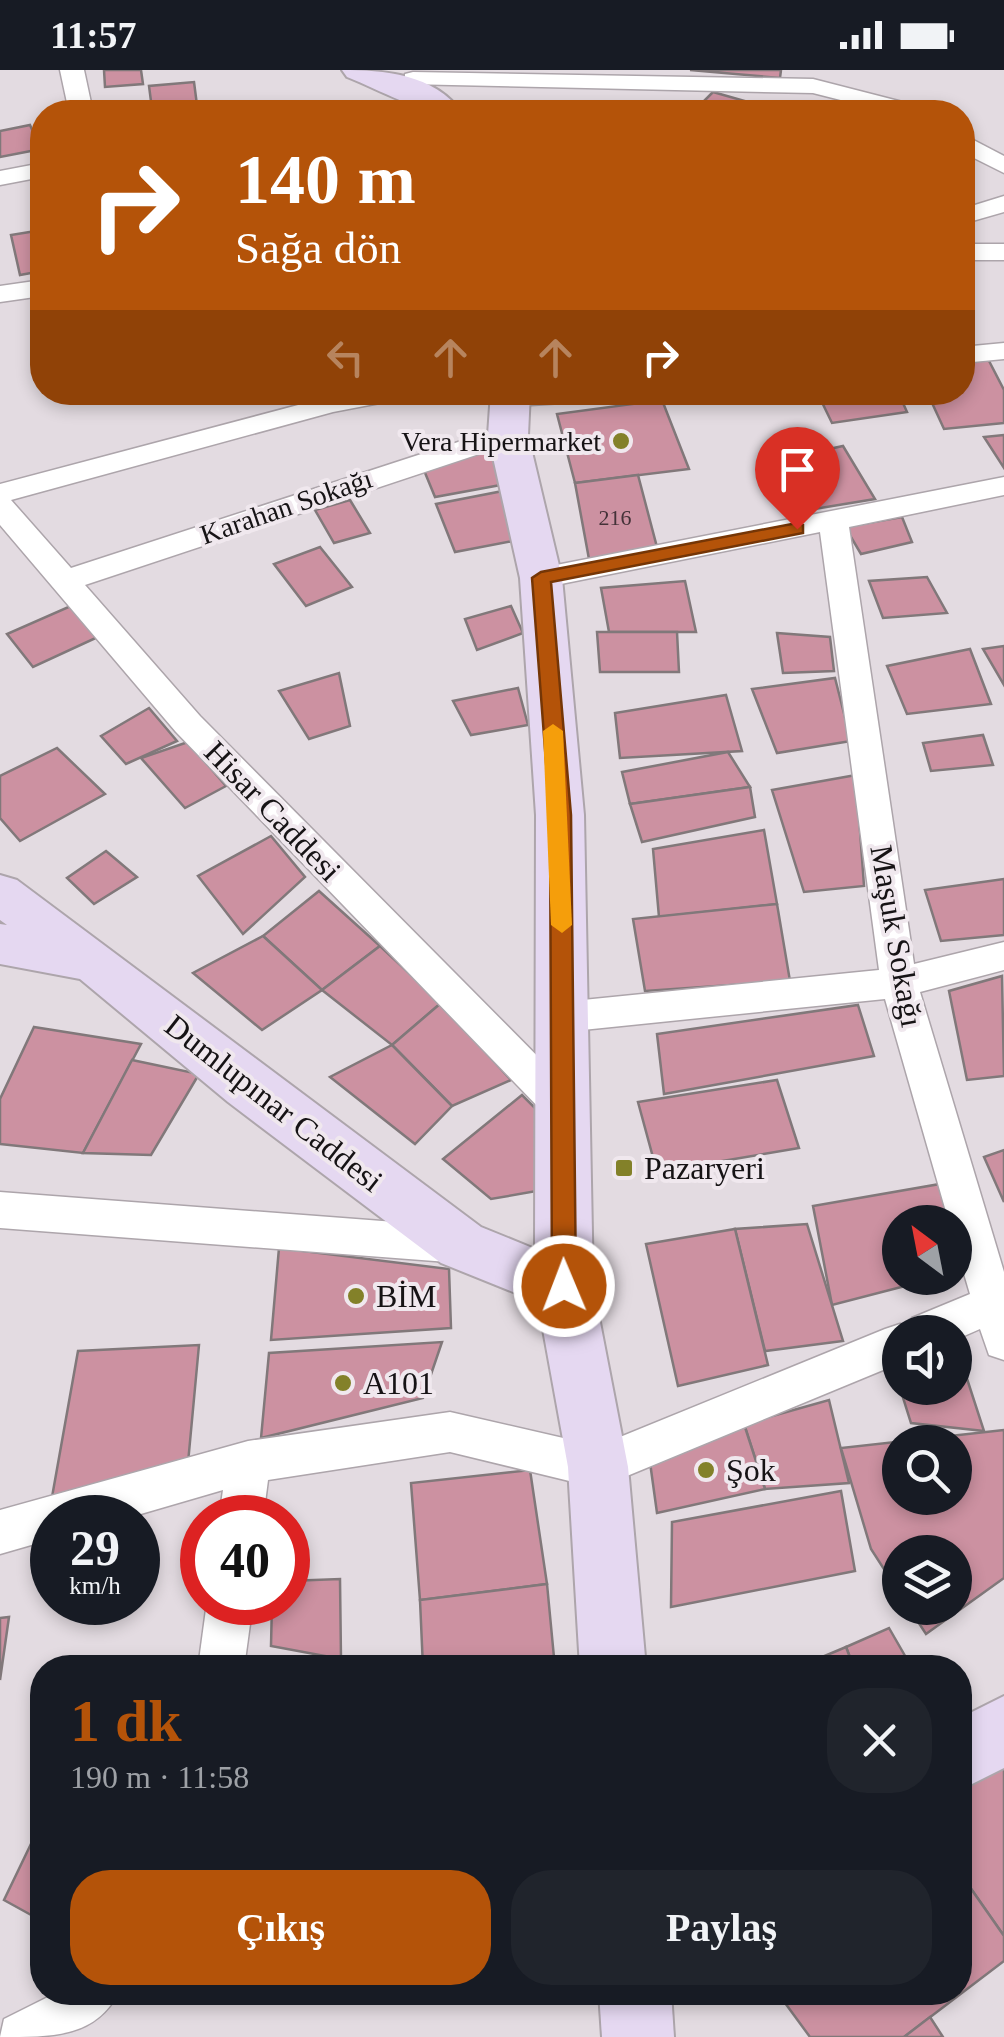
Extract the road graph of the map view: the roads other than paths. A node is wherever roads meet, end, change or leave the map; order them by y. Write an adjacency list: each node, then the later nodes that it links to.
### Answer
1 (72, 70): 5 (street)
2 (358, 70): 4 (street)
3 (814, 78): 4 (street); 6 (street); 7 (street)
4 (423, 96)
5 (78, 100)
6 (787, 100)
7 (879, 100)
8 (975, 149): 9 (street)
9 (1004, 166)
10 (30, 172): 11 (street)
11 (0, 178)
12 (1004, 204): 13 (street)
13 (975, 213)
14 (975, 252): 15 (street)
15 (1004, 252)
16 (30, 290): 17 (street)
17 (0, 294)
18 (1004, 350): 19 (street)
19 (975, 353)
20 (327, 405): 23 (street)
21 (510, 409): 26 (street); 27 (street, Karahan Sokağı)
22 (1004, 486): 25 (street)
23 (0, 494)
24 (0, 506): 27 (street, Hisar Caddesi)
25 (833, 522): 26 (street); 32 (street, Maşuk Sokağı)
26 (541, 578): 33 (street)
27 (64, 580): 34 (street, Hisar Caddesi)
28 (0, 894): 31 (street, Dumlupınar Caddesi)
29 (0, 944): 31 (street)
30 (1004, 956): 32 (street)
31 (95, 962): 36 (street, Dumlupınar Caddesi)
32 (899, 983): 33 (street); 38 (street, Maşuk Sokağı)
33 (562, 1016): 34 (street)
34 (560, 1103): 37 (street)
35 (0, 1210): 36 (street)
36 (460, 1246): 37 (street, Dumlupınar Caddesi)
37 (564, 1286): 42 (street)
38 (1000, 1315): 39 (street)
39 (972, 1321)
40 (882, 1350): 42 (street)
41 (248, 1462): 42 (street); 43 (street); 44 (street)
42 (598, 1467): 47 (street)
43 (244, 1495)
44 (0, 1532)
45 (227, 1625): 46 (street)
46 (223, 1655)
47 (611, 1655)
48 (1004, 1729): 49 (street)
49 (972, 1750)
50 (87, 2005): 52 (street)
51 (636, 2005): 53 (street)
52 (22, 2037)
53 (638, 2037)

